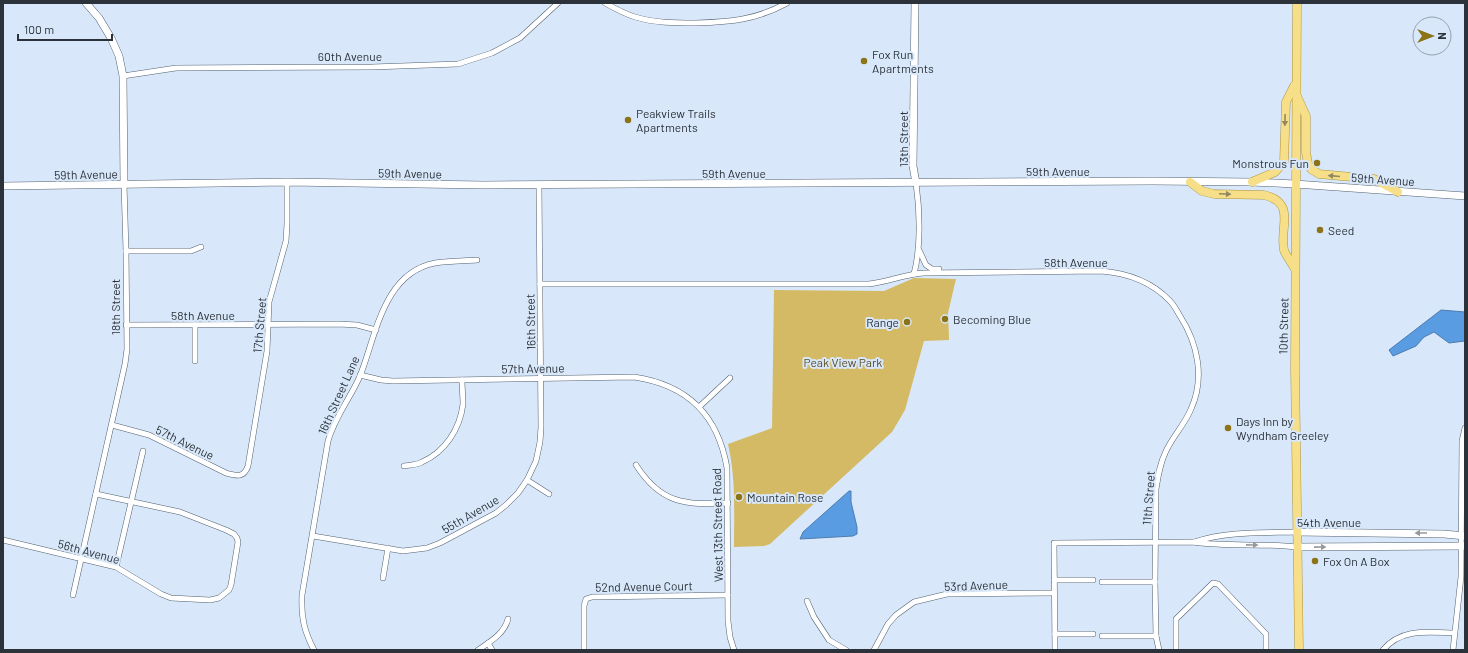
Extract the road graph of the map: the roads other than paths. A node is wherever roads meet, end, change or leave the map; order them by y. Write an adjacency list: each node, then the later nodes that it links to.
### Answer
1 (86, 3): 7 (main road, 18th Street)
2 (558, 3): 7 (street, 60th Avenue)
3 (605, 3): 4 (street)
4 (787, 3)
5 (915, 3): 12 (main road, 13th Street)
6 (1297, 3): 8 (main road, 10th Street)
7 (123, 76): 13 (main road, 18th Street)
8 (1295, 87): 11 (main road, one-way to 11); 14 (main road, 10th Street); 17 (main road, one-way to 8)
9 (287, 182): 13 (main road, 59th Avenue); 15 (main road, 59th Avenue); 27 (street, 17th Street)
10 (1190, 182): 11 (main road, 59th Avenue); 12 (main road, 59th Avenue); 23 (main road, one-way to 23)
11 (1252, 182): 14 (main road, 59th Avenue)
12 (916, 183): 15 (main road, 59th Avenue); 20 (street, 13th Street)
13 (124, 184): 16 (main road, 59th Avenue); 21 (street, 18th Street)
14 (1295, 184): 17 (main road, 59th Avenue); 23 (main road, 10th Street)
15 (539, 185): 26 (street, 16th Street)
16 (3, 186)
17 (1398, 192): 18 (main road, 59th Avenue)
18 (1465, 196)
19 (201, 247): 21 (street)
20 (918, 248): 24 (street, 58th Avenue); 25 (street, 13th Street)
21 (126, 251): 28 (street, 18th Street)
22 (477, 260): 30 (street, 16th Street Lane)
23 (1296, 270): 49 (main road, 10th Street)
24 (960, 272): 25 (street, 58th Avenue); 31 (street, 58th Avenue)
25 (914, 274): 26 (street, 58th Avenue)
26 (540, 284): 34 (street, 16th Street)
27 (268, 324): 29 (street, 58th Avenue); 30 (street, 58th Avenue); 43 (street, 17th Street)
28 (126, 325): 29 (street, 58th Avenue); 38 (street, 18th Street)
29 (195, 325): 32 (street)
30 (376, 330): 33 (street, 16th Street Lane)
31 (1190, 333): 53 (street, 11th Street)
32 (195, 361)
33 (360, 374): 36 (street, 57th Avenue); 50 (street, 16th Street Lane)
34 (540, 378): 36 (street, 57th Avenue); 37 (street, 57th Avenue); 44 (street, 16th Street)
35 (730, 378): 37 (street)
36 (462, 380): 42 (street)
37 (699, 406): 48 (street, West 13th Street Road)
38 (112, 425): 43 (street, 57th Avenue); 45 (street, 18th Street)
39 (1465, 428): 51 (street)
40 (143, 451): 47 (street)
41 (636, 465): 48 (street)
42 (404, 466)
43 (247, 470)
44 (527, 480): 46 (street); 57 (street, 55th Avenue)
45 (96, 494): 47 (street); 58 (street, 18th Street)
46 (549, 494)
47 (132, 502): 59 (street); 59 (street, 56th Avenue)
48 (728, 503): 67 (street, West 13th Street Road)
49 (1296, 532): 51 (main road, 54th Avenue, one-way to 49); 54 (street, 54th Avenue); 56 (main road, 10th Street)
50 (313, 536): 57 (street, 55th Avenue); 76 (street, 16th Street Lane)
51 (1463, 536): 55 (street)
52 (3, 540): 58 (street, 56th Avenue)
53 (1156, 542): 54 (street, 54th Avenue); 61 (street, 54th Avenue); 64 (street, 11th Street)
54 (1194, 542): 56 (street, 54th Avenue, one-way to 56)
55 (1463, 546): 56 (main road, 54th Avenue, one-way to 55); 70 (street)
56 (1297, 547): 87 (main road, 10th Street)
57 (388, 548): 60 (street)
58 (81, 558): 59 (street, 56th Avenue); 66 (street, 18th Street)
59 (116, 567)
60 (383, 578)
61 (1054, 580): 62 (street); 65 (street)
62 (1093, 580)
63 (1102, 582): 64 (street)
64 (1155, 582): 74 (street, 11th Street)
65 (1054, 593): 71 (street); 82 (street, 53rd Avenue)
66 (73, 595)
67 (728, 595): 79 (street, 52nd Avenue Court); 80 (street, West 13th Street Road)
68 (807, 601): 81 (street)
69 (508, 619): 75 (street)
70 (1454, 633): 88 (street); 89 (street)
71 (1055, 634): 72 (street); 83 (street)
72 (1093, 634)
73 (1102, 636): 74 (street)
74 (1156, 636): 84 (street, 11th Street)
75 (488, 643): 77 (street); 78 (street)
76 (314, 650)
77 (478, 650)
78 (492, 650)
79 (584, 650)
80 (734, 650)
81 (846, 650)
82 (874, 650)
83 (1055, 650)
84 (1158, 650)
85 (1176, 650): 86 (street)
86 (1266, 650)
87 (1299, 650)
88 (1383, 650)
89 (1453, 650)

